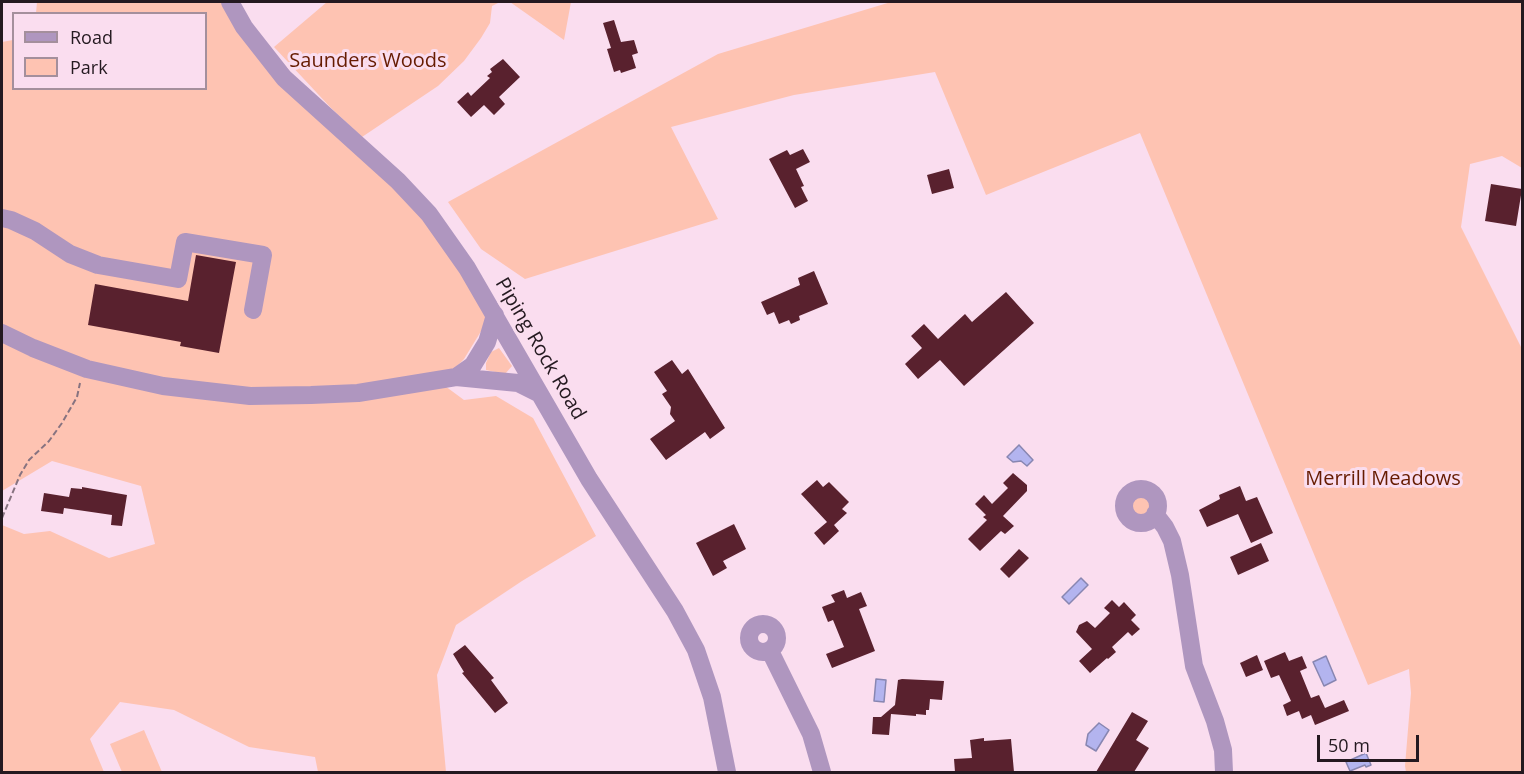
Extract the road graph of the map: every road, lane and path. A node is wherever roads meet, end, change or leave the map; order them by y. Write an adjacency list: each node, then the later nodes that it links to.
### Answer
1 (230, 2): 4 (street, Piping Rock Road)
2 (2, 218): 3 (street)
3 (253, 310)
4 (495, 315): 7 (street); 8 (street, Piping Rock Road)
5 (2, 333): 7 (street)
6 (81, 377): 10 (path)
7 (456, 377): 8 (street)
8 (540, 394): 12 (street, Piping Rock Road)
9 (1155, 514): 14 (street)
10 (2, 518)
11 (770, 651): 13 (street)
12 (728, 772)
13 (822, 772)
14 (1224, 772)

